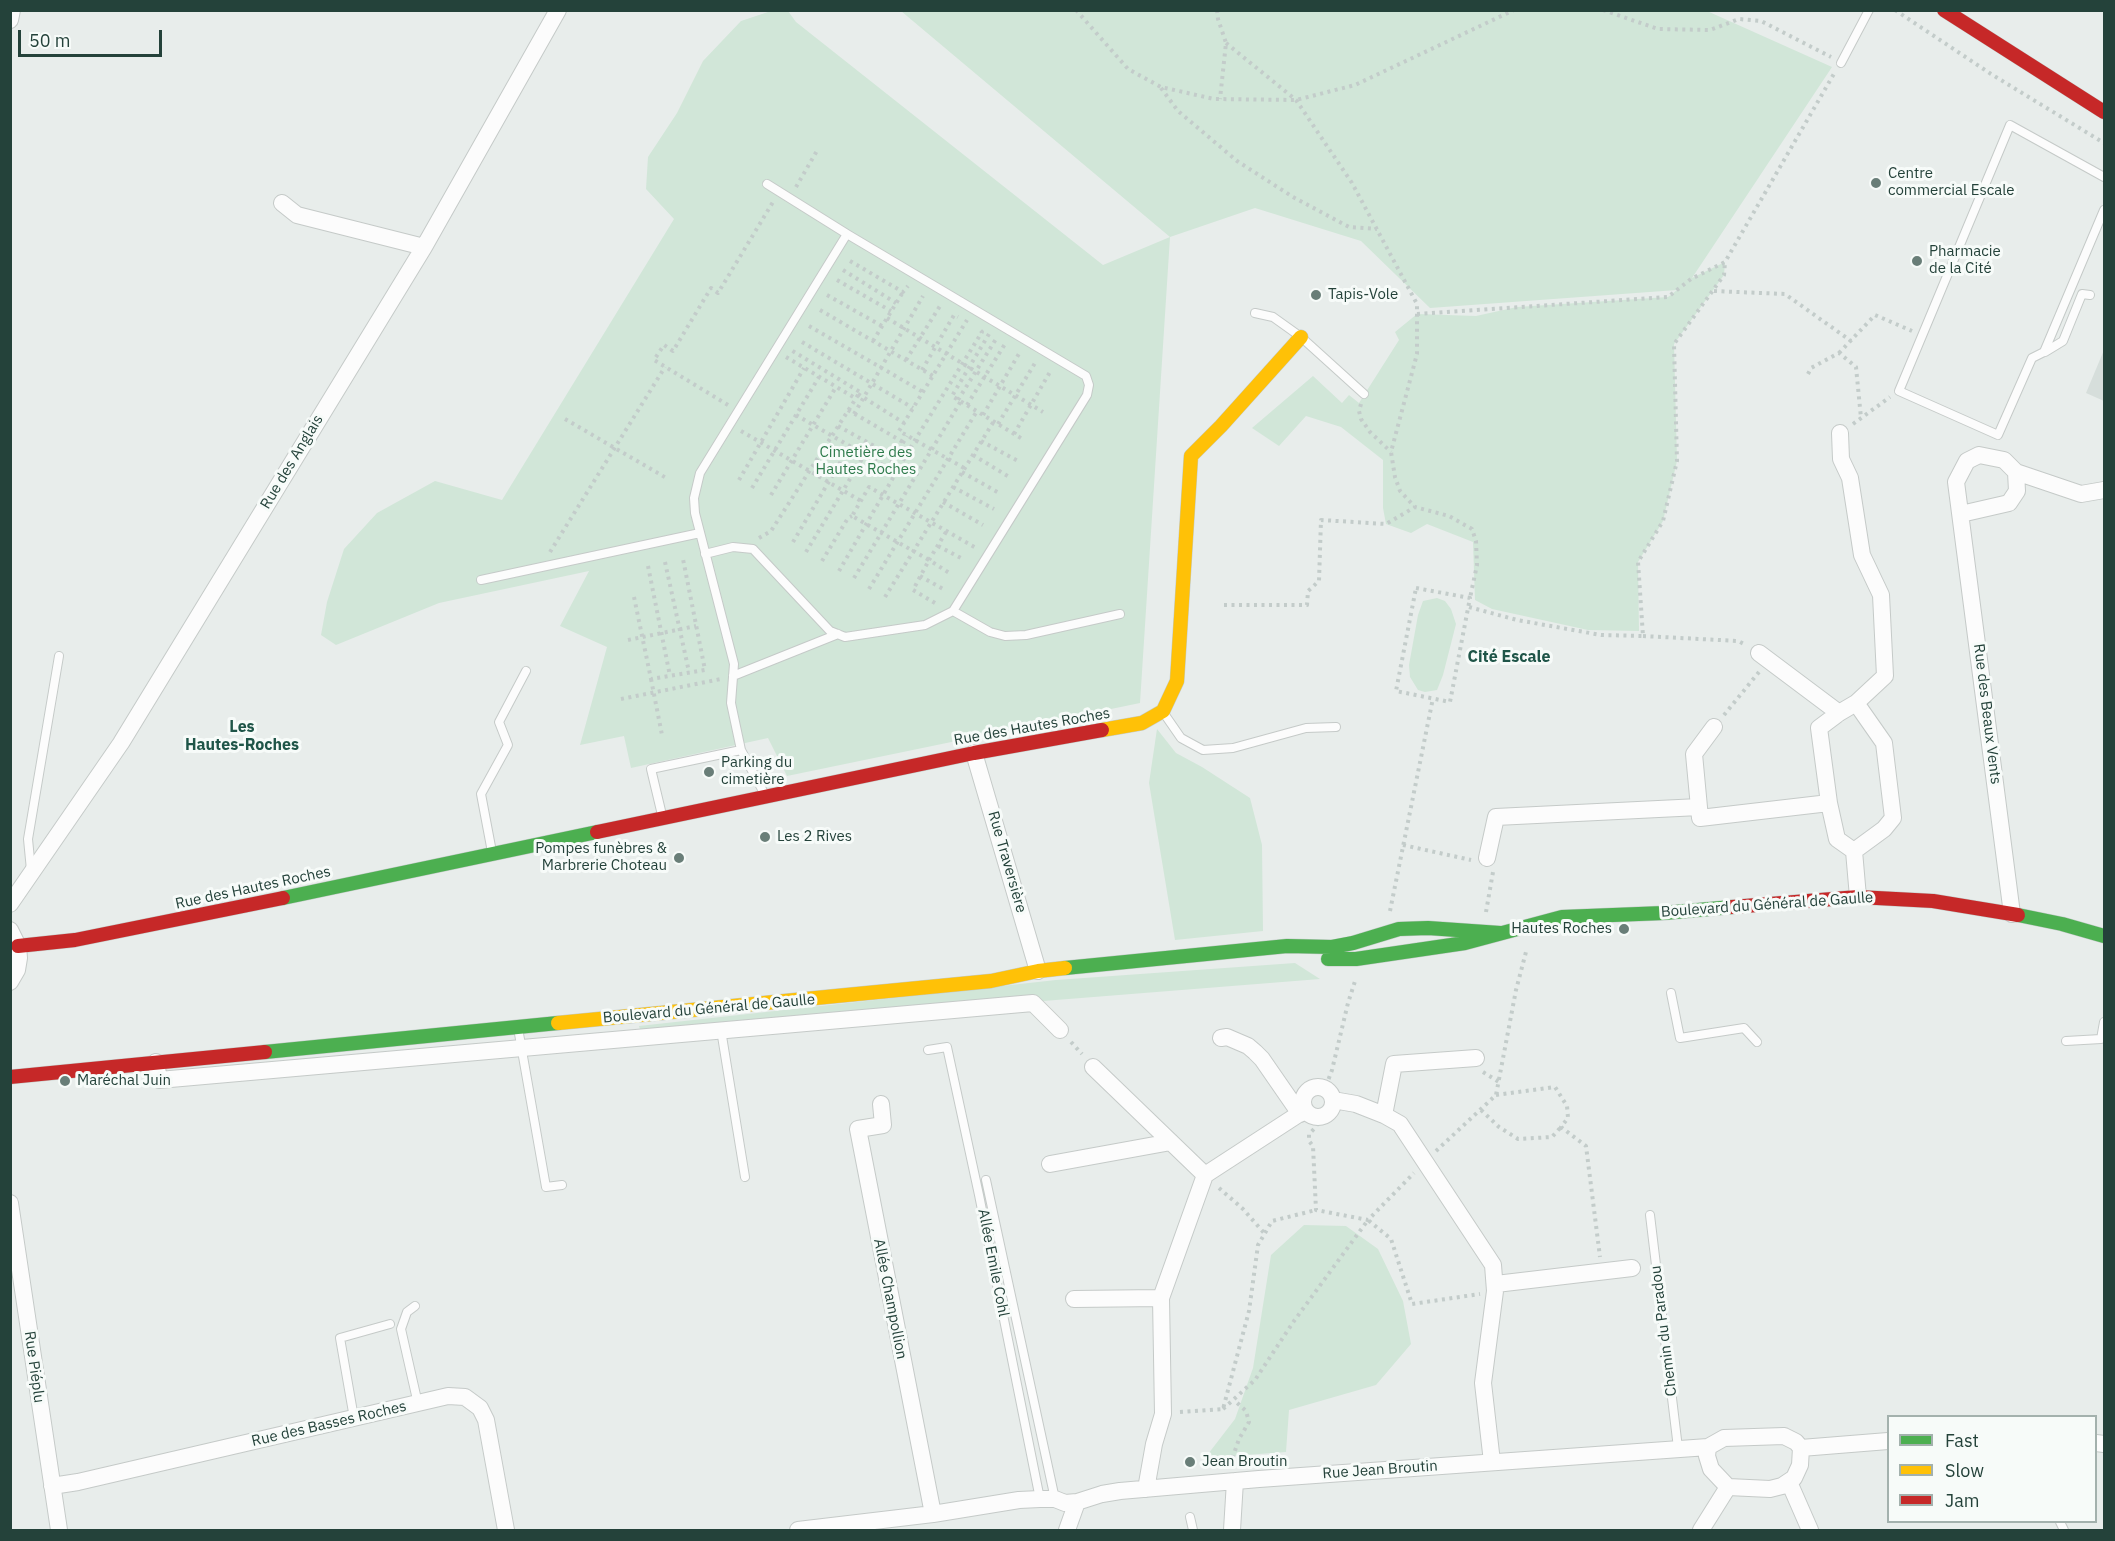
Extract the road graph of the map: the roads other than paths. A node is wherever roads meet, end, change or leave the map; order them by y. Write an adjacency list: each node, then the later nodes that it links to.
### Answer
1 (12, 10): 5 (street)
2 (558, 10): 14 (street, Rue des Anglais)
3 (1869, 10): 6 (lane)
4 (1944, 10): 7 (street)
5 (10, 20)
6 (1841, 63)
7 (2104, 112)
8 (2104, 177): 18 (lane)
9 (767, 184): 13 (lane)
10 (282, 203): 14 (street)
11 (2104, 210): 12 (lane)
12 (2101, 227): 18 (lane)
13 (847, 234): 24 (lane); 27 (lane)
14 (424, 247): 48 (street, Rue des Anglais)
15 (2090, 295): 18 (lane)
16 (1255, 313): 17 (lane)
17 (1300, 337): 19 (lane); 35 (street)
18 (2044, 352)
19 (1364, 394)
20 (1840, 433): 34 (street)
21 (2016, 472): 22 (street, Rue des Beaux Vents); 23 (street); 23 (street, Rue des Beaux Vents)
22 (2104, 490)
23 (1961, 514): 51 (street, Rue des Beaux Vents)
24 (700, 533): 25 (lane); 26 (lane)
25 (705, 554): 29 (lane); 33 (lane)
26 (481, 580)
27 (953, 610): 28 (lane); 29 (lane)
28 (1120, 614)
29 (838, 634): 33 (lane)
30 (58, 656): 48 (lane)
31 (1764, 656): 36 (street)
32 (526, 671): 46 (lane)
33 (733, 676): 39 (lane)
34 (1856, 703): 36 (street); 45 (street)
35 (1163, 711): 37 (lane); 40 (street, Rue des Hautes Roches)
36 (1839, 712): 42 (street)
37 (1336, 727)
38 (1714, 727): 43 (street)
39 (741, 750): 41 (lane); 44 (lane)
40 (974, 753): 41 (street, Rue des Hautes Roches); 57 (street, Rue Traversière)
41 (766, 797): 44 (street, Rue des Hautes Roches)
42 (1829, 803): 43 (street); 45 (street)
43 (1699, 807): 47 (street)
44 (663, 819): 46 (street, Rue des Hautes Roches)
45 (1854, 851): 49 (street)
46 (493, 855): 55 (street, Rue des Hautes Roches)
47 (1487, 858)
48 (31, 873): 50 (street, Rue des Anglais)
49 (1858, 897): 51 (street, Boulevard du Général de Gaulle); 53 (street, Boulevard du Général de Gaulle)
50 (10, 904)
51 (2012, 914): 54 (street, Boulevard du Général de Gaulle)
52 (10, 930): 55 (street)
53 (1500, 933): 56 (street, Boulevard du Général de Gaulle); 56 (street, Boulevard du Général de Gaulle)
54 (2104, 936)
55 (18, 946): 58 (street)
56 (1260, 950): 57 (street, Boulevard du Général de Gaulle)
57 (1038, 971): 60 (street, Boulevard du Général de Gaulle)
58 (10, 982)
59 (1671, 993): 68 (lane)
60 (633, 1016): 62 (street, Boulevard du Général de Gaulle); 65 (lane)
61 (2104, 1022): 67 (lane)
62 (518, 1028): 69 (street, Boulevard du Général de Gaulle); 70 (lane)
63 (720, 1029): 64 (street, Boulevard du Général de Gaulle); 65 (street, Boulevard du Général de Gaulle); 84 (lane)
64 (1060, 1030)
65 (635, 1037): 70 (street, Boulevard du Général de Gaulle)
66 (1221, 1038): 79 (street)
67 (2066, 1041)
68 (1757, 1042)
69 (346, 1043): 73 (street, Boulevard du Général de Gaulle); 74 (lane)
70 (521, 1047): 74 (street, Boulevard du Général de Gaulle); 86 (lane)
71 (928, 1050): 107 (lane, Allée Emile Cohl)
72 (1476, 1058): 80 (street)
73 (156, 1062): 74 (street, Boulevard du Général de Gaulle); 76 (street, Boulevard du Général de Gaulle)
74 (348, 1063)
75 (1093, 1066): 81 (street)
76 (10, 1077)
77 (1329, 1094): 79 (street); 79 (street); 80 (street)
78 (881, 1104): 109 (street, Allée Champollion)
79 (1309, 1113): 83 (street)
80 (1384, 1115): 90 (street)
81 (1171, 1142): 82 (street); 83 (street)
82 (1050, 1164)
83 (1205, 1175): 91 (street)
84 (745, 1177)
85 (986, 1180): 107 (lane)
86 (562, 1185)
87 (10, 1203): 104 (street, Rue Piéplu)
88 (1650, 1215): 99 (lane, Chemin du Paradou)
89 (1632, 1268): 90 (street)
90 (1496, 1288): 101 (street)
91 (1161, 1298): 92 (street); 106 (street)
92 (1074, 1299)
93 (415, 1306): 95 (lane)
94 (390, 1324): 96 (lane)
95 (418, 1404): 96 (street, Rue des Basses Roches); 112 (street, Rue des Basses Roches)
96 (354, 1418): 104 (street, Rue des Basses Roches)
97 (1887, 1441): 100 (street)
98 (1708, 1447): 99 (street, Rue Jean Broutin); 100 (street, Rue Jean Broutin); 105 (street)
99 (1678, 1448): 101 (street, Rue Jean Broutin)
100 (1801, 1448): 103 (street)
101 (1492, 1462): 102 (street, Rue Jean Broutin)
102 (1230, 1481): 106 (street, Rue Jean Broutin); 116 (street)
103 (1789, 1482): 105 (street); 118 (street)
104 (52, 1486): 111 (street, Rue Piéplu)
105 (1728, 1487): 117 (street)
106 (1146, 1489): 108 (street, Rue Jean Broutin)
107 (1047, 1499): 108 (street, Rue Jean Broutin); 109 (street, Rue Jean Broutin)
108 (1077, 1502): 114 (street)
109 (933, 1514): 113 (street, Rue Jean Broutin)
110 (1190, 1517): 115 (lane)
111 (59, 1530)
112 (506, 1530)
113 (798, 1530)
114 (1067, 1530)
115 (1193, 1530)
116 (1232, 1530)
117 (1701, 1530)
118 (1810, 1530)

